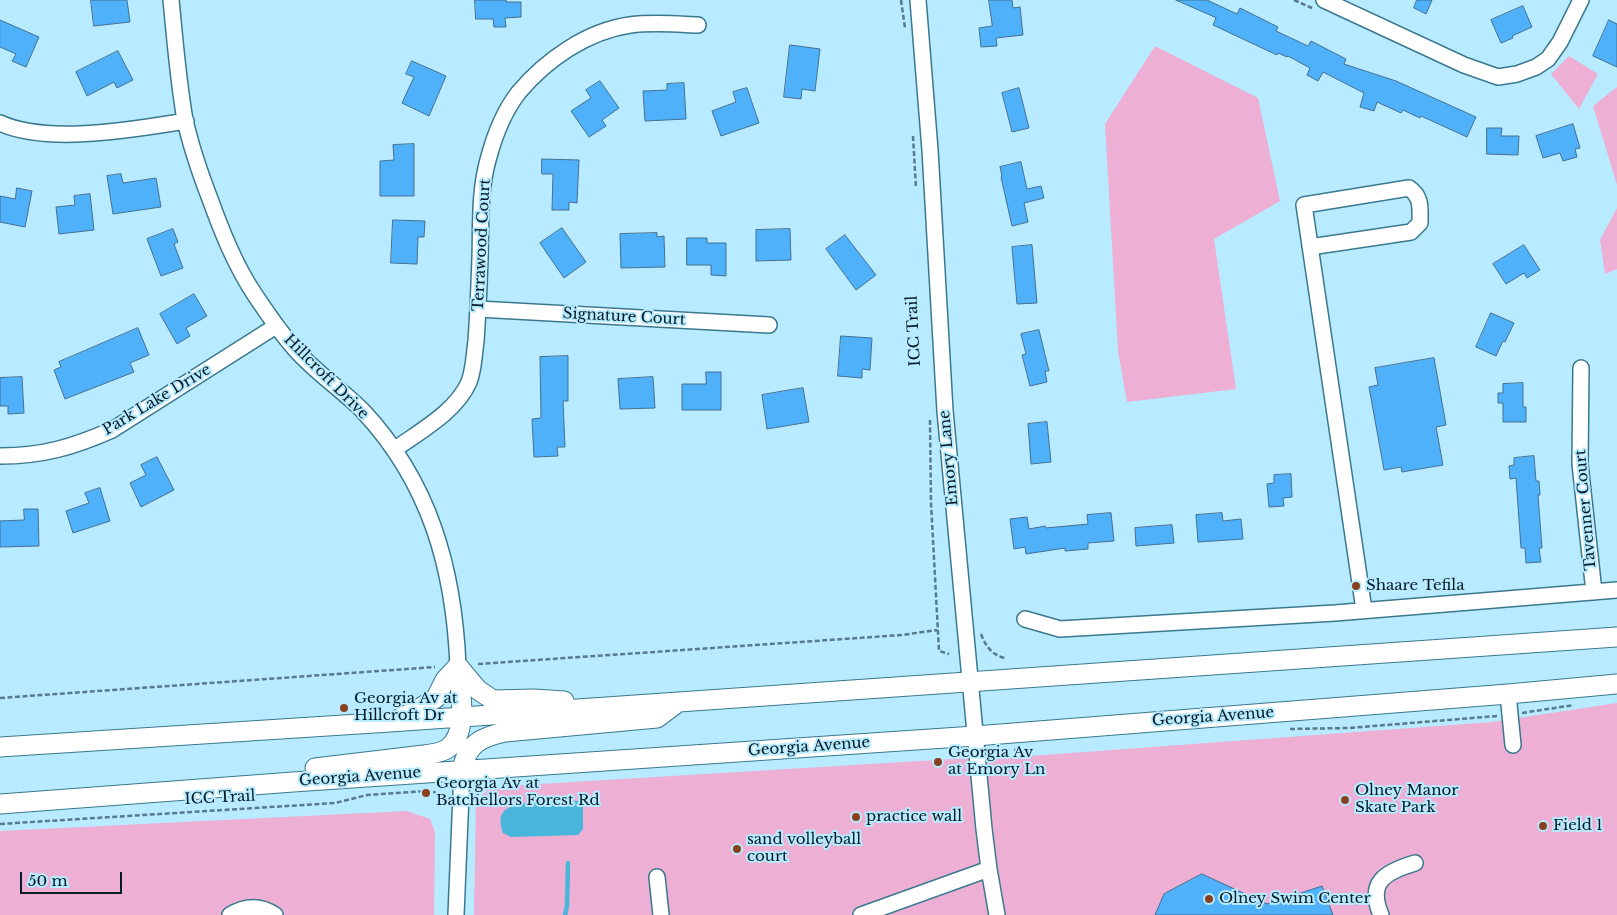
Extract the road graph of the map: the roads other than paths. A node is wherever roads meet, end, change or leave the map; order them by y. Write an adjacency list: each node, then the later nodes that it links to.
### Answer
1 (172, 0): 7 (street, Hillcroft Drive)
2 (918, 0): 22 (street, Emory Lane)
3 (1324, 0): 5 (street)
4 (1581, 0): 5 (street)
5 (1353, 6)
6 (698, 25): 10 (street, Terrawood Court)
7 (186, 121): 8 (street); 12 (street, Hillcroft Drive)
8 (0, 123)
9 (1310, 247): 9 (street); 18 (street)
10 (478, 309): 11 (street, Signature Court); 14 (street, Terrawood Court)
11 (769, 325)
12 (276, 326): 14 (street, Hillcroft Drive); 15 (street, Park Lake Drive)
13 (1581, 368): 17 (street, Tavenner Court)
14 (394, 450): 21 (street, Hillcroft Drive)
15 (0, 456)
16 (1617, 590): 17 (street)
17 (1594, 592): 18 (street)
18 (1364, 610): 19 (street)
19 (1026, 619)
20 (1617, 637): 22 (main road)
21 (465, 665): 26 (main road); 27 (main road); 28 (main road)
22 (970, 682): 25 (main road); 29 (street, Emory Lane)
23 (1617, 684): 24 (main road, Georgia Avenue)
24 (1508, 694): 29 (main road, Georgia Avenue); 30 (street)
25 (677, 703): 26 (main road); 32 (main road)
26 (598, 708): 27 (main road)
27 (461, 718): 28 (main road); 33 (main road)
28 (390, 722): 31 (main road)
29 (975, 736): 32 (main road, Georgia Avenue); 36 (street, Emory Lane)
30 (1513, 745)
31 (0, 747)
32 (462, 770): 33 (main road, Georgia Avenue); 40 (street)
33 (211, 788): 34 (main road, Georgia Avenue)
34 (0, 804)
35 (1415, 863): 44 (street)
36 (989, 869): 42 (street); 43 (street, Emory Lane)
37 (657, 876): 41 (street)
38 (230, 915): 39 (street)
39 (275, 915)
40 (456, 915)
41 (661, 915)
42 (861, 915)
43 (997, 915)
44 (1381, 915)

